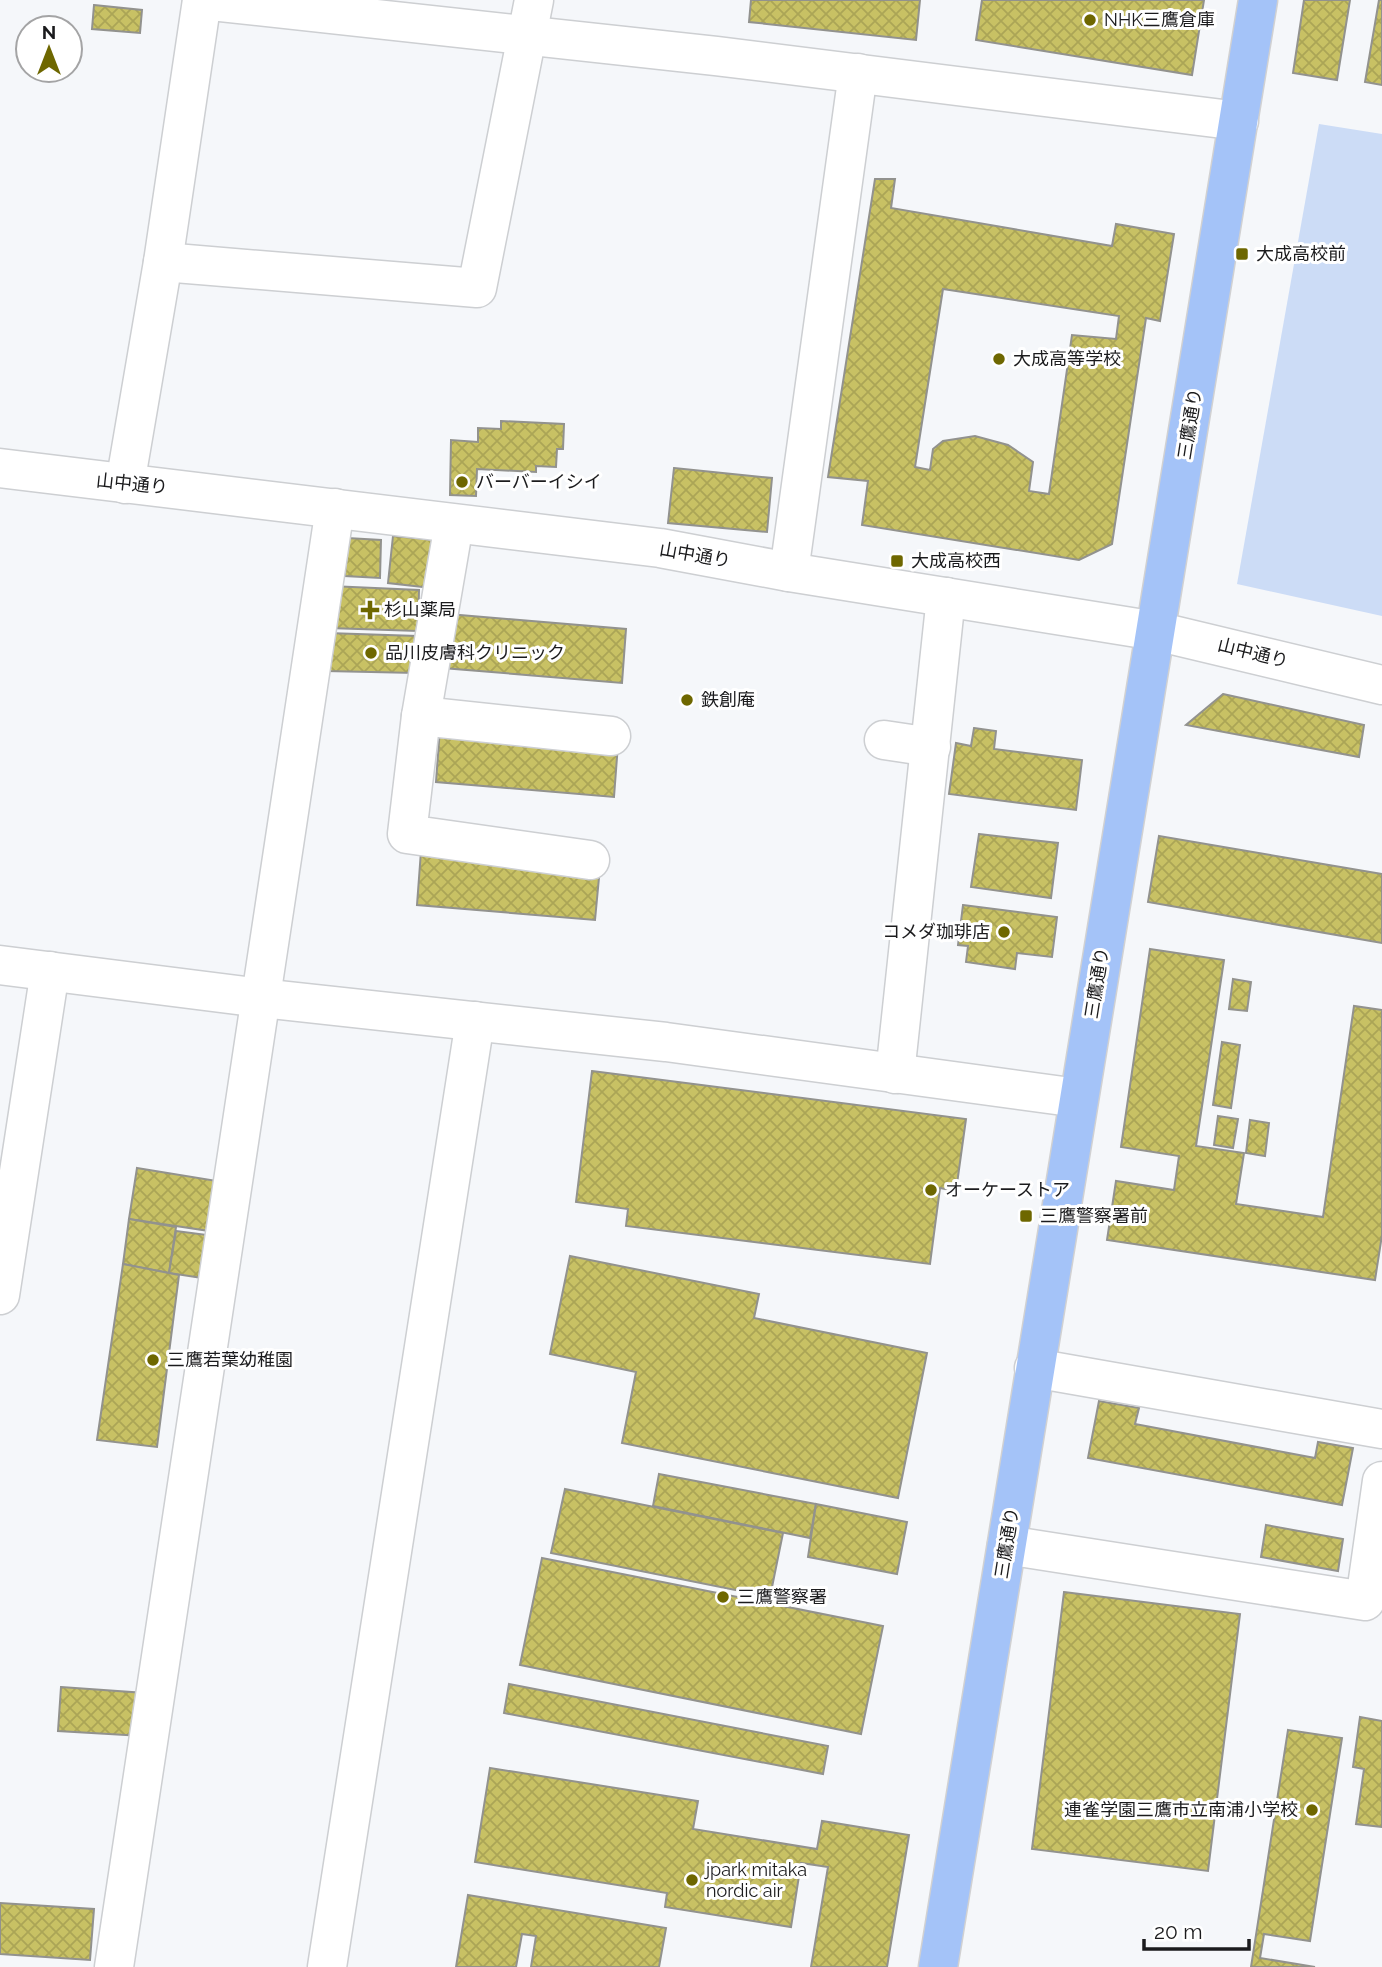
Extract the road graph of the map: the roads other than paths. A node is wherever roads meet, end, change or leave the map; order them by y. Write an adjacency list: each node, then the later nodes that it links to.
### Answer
1 (202, 0): 3 (street); 6 (street)
2 (1258, 0): 5 (main road, 三鷹通り)
3 (531, 18): 4 (street); 6 (street)
4 (858, 73): 5 (street); 11 (street)
5 (1239, 121): 13 (main road, 三鷹通り)
6 (163, 262): 8 (street)
7 (0, 468): 8 (street, 山中通り)
8 (125, 484): 9 (street, 山中通り)
9 (335, 508): 10 (street, 山中通り); 22 (street)
10 (454, 524): 11 (street, 山中通り); 15 (street)
11 (789, 572): 12 (street, 山中通り)
12 (946, 597): 13 (street, 山中通り); 18 (street)
13 (1156, 631): 14 (street, 山中通り); 25 (main road, 三鷹通り)
14 (1382, 685)
15 (421, 716): 16 (street); 19 (street)
16 (611, 736)
17 (884, 740): 18 (street)
18 (931, 747): 24 (street)
19 (590, 860)
20 (0, 965): 21 (street)
21 (50, 971): 22 (street); 26 (street)
22 (261, 998): 23 (street); 31 (street)
23 (475, 1021): 24 (street); 32 (street)
24 (895, 1074): 25 (street)
25 (1078, 1098): 27 (main road, 三鷹通り)
26 (0, 1295)
27 (1034, 1368): 28 (street); 30 (main road, 三鷹通り)
28 (1382, 1429)
29 (1382, 1481): 30 (street)
30 (1007, 1545): 33 (main road, 三鷹通り)
31 (114, 1967)
32 (327, 1967)
33 (939, 1967)

